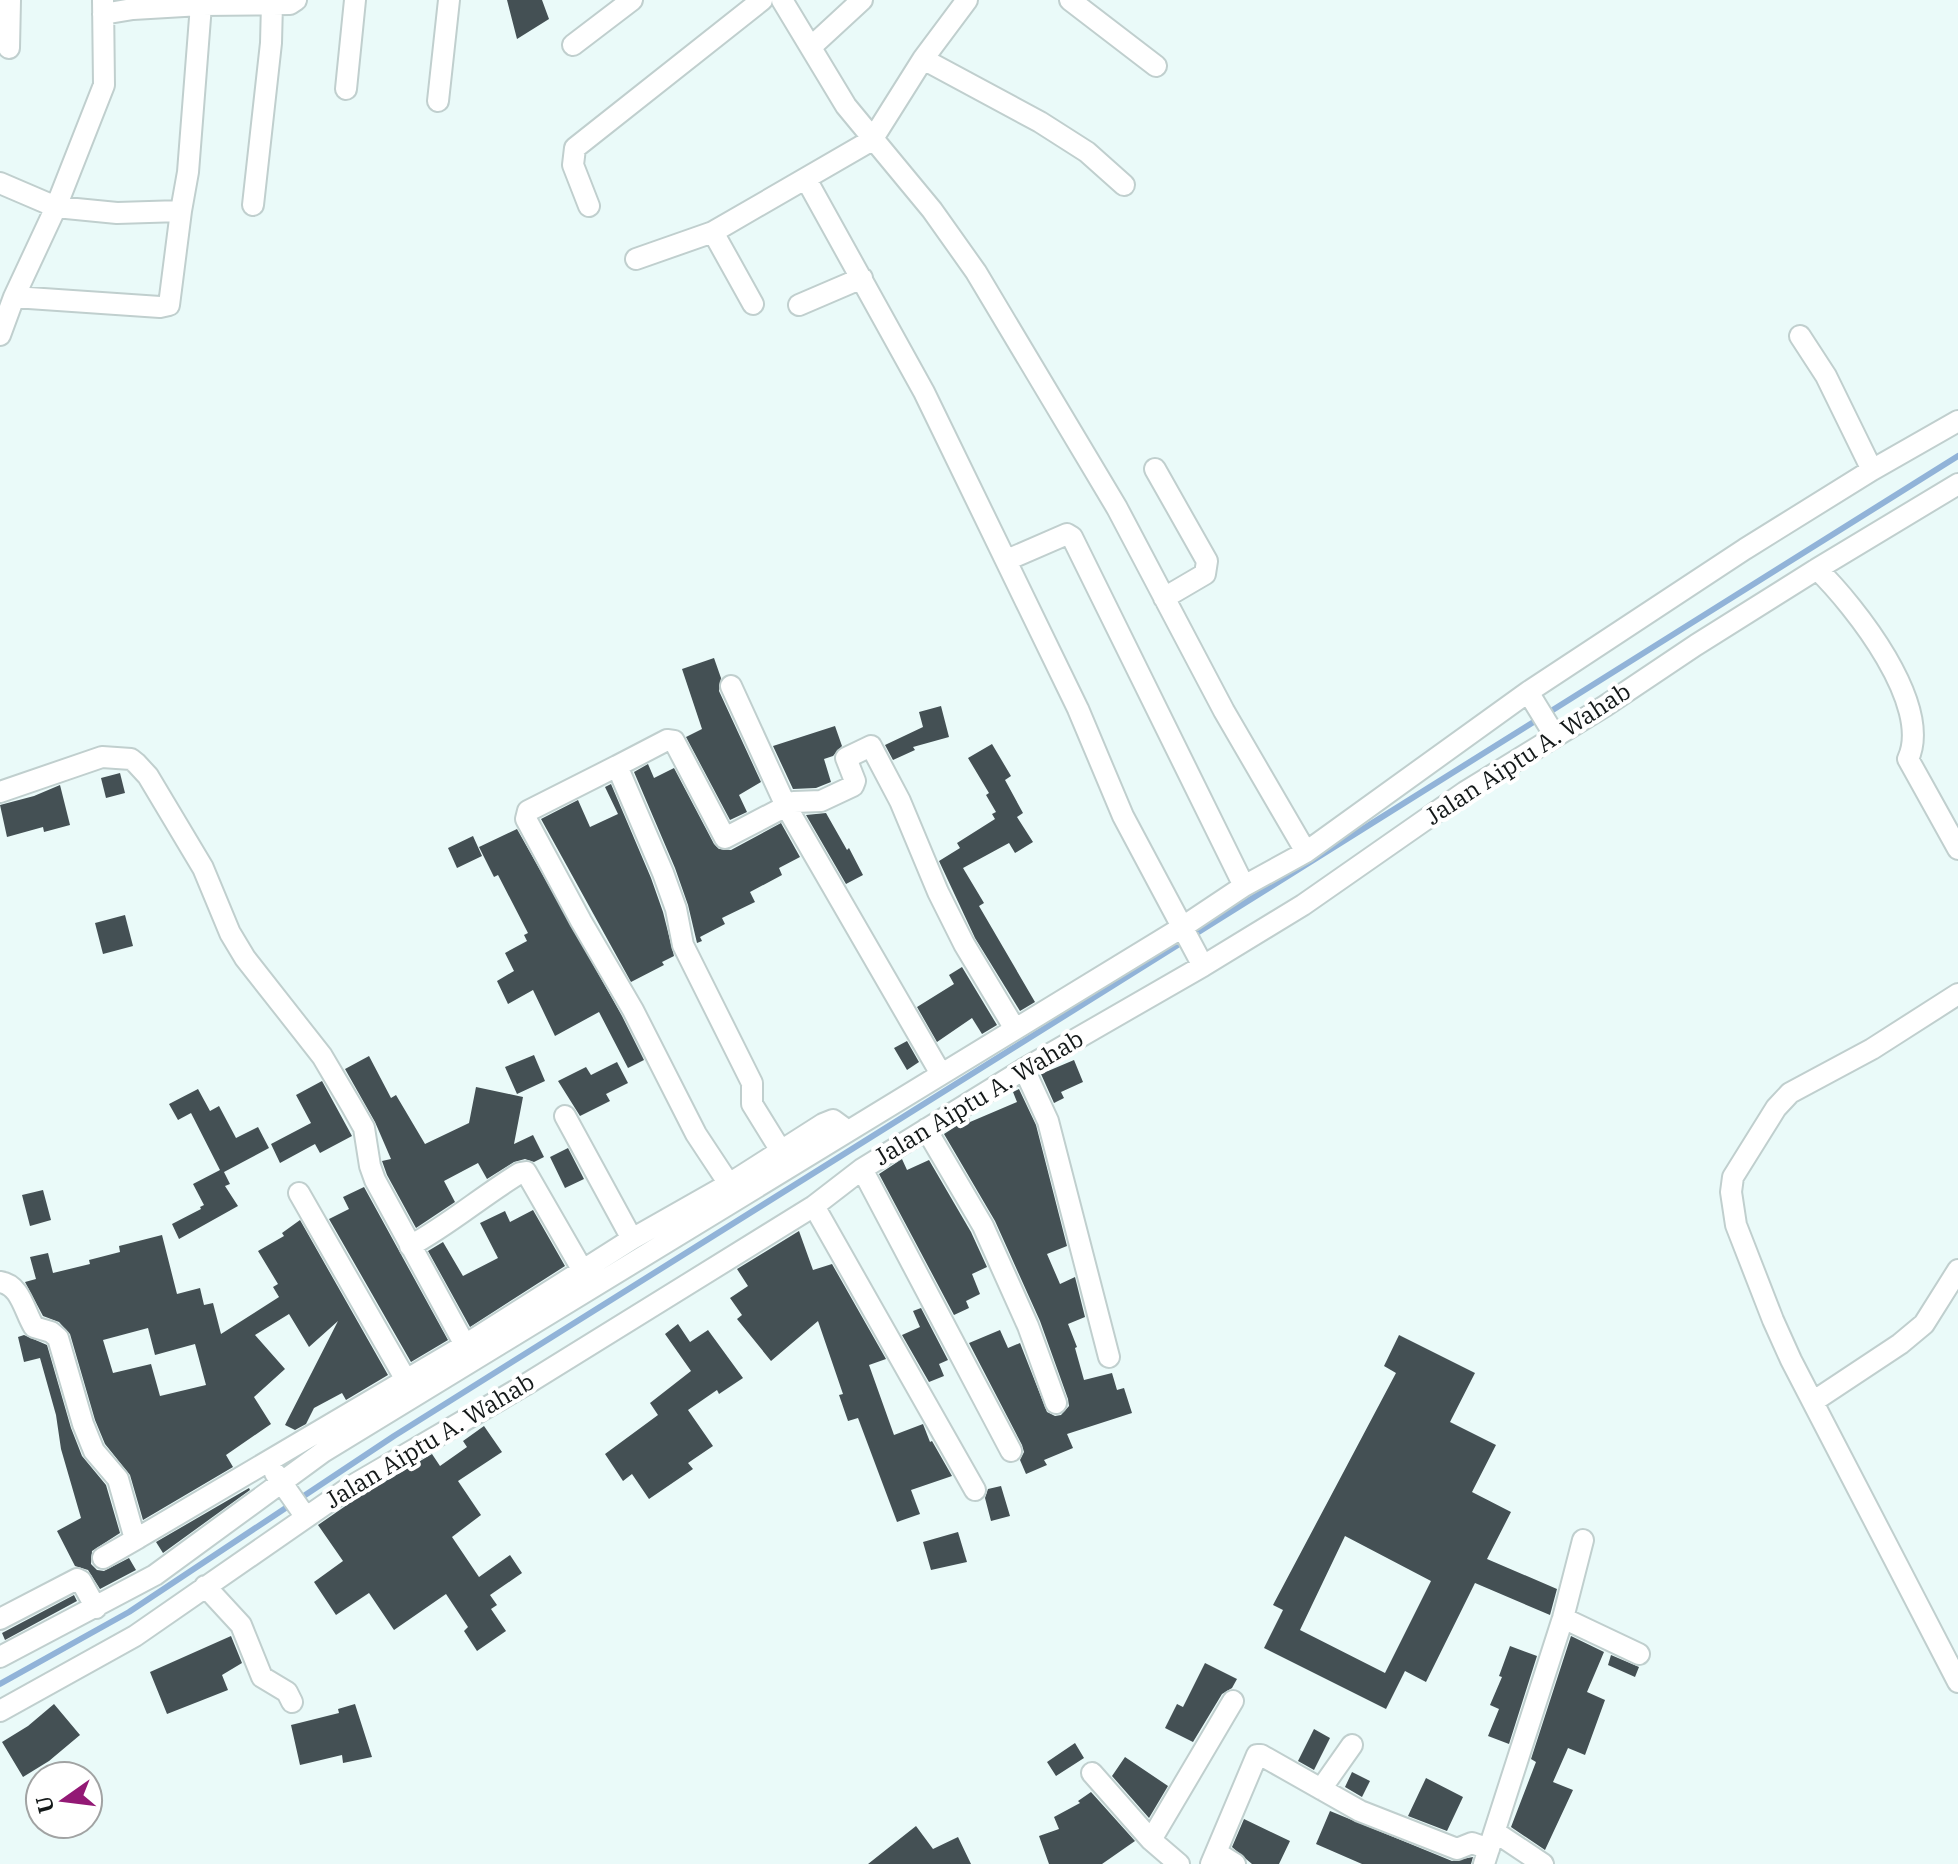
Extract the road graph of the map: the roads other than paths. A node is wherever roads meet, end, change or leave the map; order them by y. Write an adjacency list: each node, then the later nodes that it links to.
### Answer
1 (10, 0): 16 (street)
2 (296, 0): 11 (street)
3 (355, 0): 19 (street)
4 (449, 0): 20 (street)
5 (632, 0): 14 (street)
6 (762, 0): 26 (street)
7 (782, 0): 15 (street)
8 (862, 0): 15 (street)
9 (967, 0): 17 (street)
10 (1070, 0): 18 (street)
11 (272, 3): 12 (street); 25 (street)
12 (201, 5): 13 (street); 28 (street)
13 (103, 7): 27 (street)
14 (573, 45)
15 (811, 47): 21 (street)
16 (9, 48)
17 (923, 59): 21 (street); 24 (street)
18 (1156, 66)
19 (346, 89)
20 (438, 101)
21 (872, 140): 22 (street); 43 (street)
22 (806, 179): 29 (street); 31 (street)
23 (0, 183): 27 (street)
24 (1124, 185)
25 (253, 205)
26 (589, 206)
27 (56, 207): 28 (street); 32 (street)
28 (181, 211): 32 (street)
29 (713, 232): 30 (street); 33 (street)
30 (636, 259)
31 (862, 278): 34 (street); 41 (street)
32 (14, 297): 35 (street)
33 (753, 304)
34 (799, 305)
35 (0, 335)
36 (1800, 336): 39 (street)
37 (1958, 421): 39 (street)
38 (1155, 469): 43 (street)
39 (1872, 470): 45 (street)
40 (1958, 484): 42 (street, Jalan Aiptu A. Wahab)
41 (1007, 560): 52 (street); 53 (street)
42 (1822, 566): 46 (street, Jalan Aiptu A. Wahab); 50 (street)
43 (1164, 598): 51 (street)
44 (731, 686): 49 (street)
45 (1530, 696): 46 (street); 51 (street)
46 (1554, 734): 54 (street, Jalan Aiptu A. Wahab)
47 (617, 766): 49 (street); 62 (street); 64 (street)
48 (0, 792): 68 (street)
49 (786, 806): 56 (street); 58 (street)
50 (1958, 849)
51 (1306, 852): 52 (street)
52 (1244, 886): 53 (street)
53 (1184, 932): 54 (street); 56 (street)
54 (1202, 964): 57 (street, Jalan Aiptu A. Wahab)
55 (1958, 994): 75 (street)
56 (1015, 1029): 58 (street)
57 (1024, 1069): 60 (street, Jalan Aiptu A. Wahab); 73 (street)
58 (941, 1074): 61 (street)
59 (565, 1116): 67 (street)
60 (926, 1129): 63 (street, Jalan Aiptu A. Wahab); 76 (street)
61 (848, 1131): 62 (street); 79 (street)
62 (781, 1151): 64 (street)
63 (862, 1169): 66 (street, Jalan Aiptu A. Wahab); 77 (street)
64 (729, 1184): 67 (street)
65 (299, 1193): 74 (street)
66 (814, 1206): 80 (street); 81 (street, Jalan Aiptu A. Wahab)
67 (632, 1239): 70 (street)
68 (410, 1246): 70 (street); 72 (street)
69 (1958, 1270): 75 (street)
70 (583, 1271): 72 (street)
71 (0, 1282): 82 (street)
72 (465, 1345): 74 (street)
73 (1109, 1357)
74 (406, 1380): 78 (street)
75 (1814, 1401): 91 (street)
76 (1056, 1403)
77 (1011, 1451)
78 (268, 1463): 79 (street); 82 (street)
79 (283, 1485): 81 (street); 86 (street)
80 (975, 1490)
81 (304, 1514): 85 (street, Jalan Aiptu A. Wahab)
82 (138, 1538): 84 (street)
83 (1583, 1540): 87 (street)
84 (103, 1558)
85 (205, 1586): 93 (street); 94 (street, Jalan Aiptu A. Wahab)
86 (96, 1608): 88 (street); 90 (street)
87 (1563, 1618): 89 (street); 99 (street)
88 (0, 1619)
89 (1639, 1654)
90 (0, 1657)
91 (1958, 1682)
92 (1233, 1701): 98 (street)
93 (292, 1702)
94 (0, 1711)
95 (1352, 1745): 97 (street)
96 (1092, 1773): 98 (street)
97 (1321, 1789): 99 (street); 100 (street)
98 (1151, 1840): 101 (street)
99 (1489, 1848): 103 (street)
100 (1214, 1859): 102 (street)
101 (1179, 1864)
102 (1235, 1864)
103 (1543, 1864)

